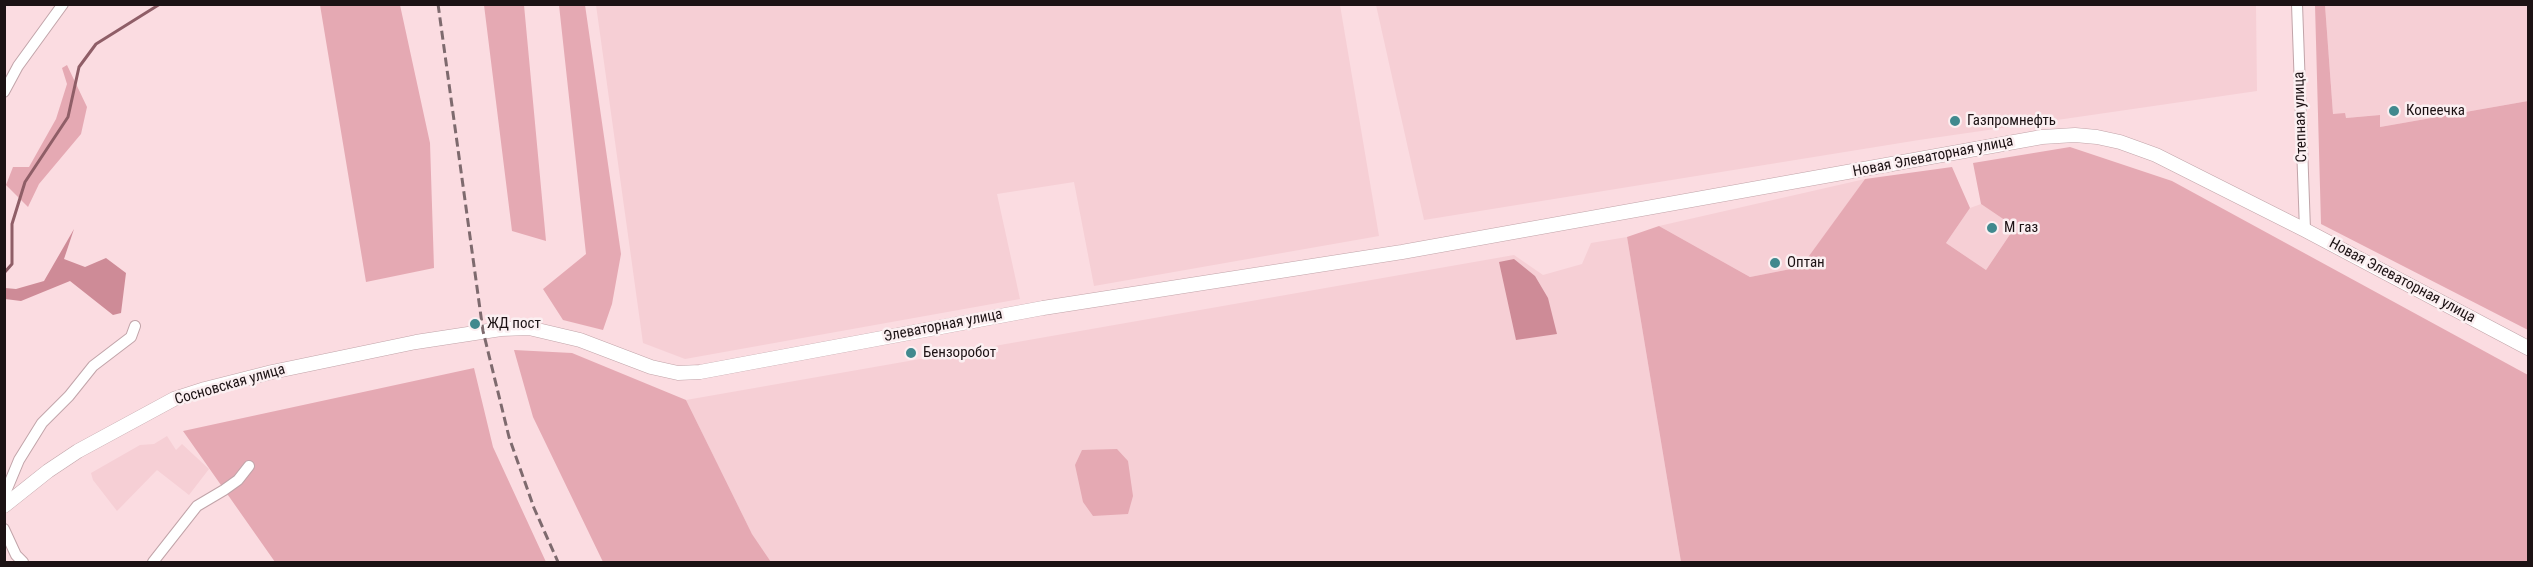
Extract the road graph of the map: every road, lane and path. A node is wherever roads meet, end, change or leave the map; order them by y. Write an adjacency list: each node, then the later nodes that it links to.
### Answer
1 (63, 4): 3 (street)
2 (2297, 4): 4 (street, Степная улица)
3 (4, 92)
4 (2305, 230): 5 (main road, Новая Элеваторная улица); 8 (main road, Новая Элеваторная улица)
5 (1402, 252): 7 (main road, Элеваторная улица)
6 (135, 326): 10 (street)
7 (486, 331): 11 (main road, Сосновская улица)
8 (2529, 348)
9 (249, 466): 14 (street)
10 (4, 496)
11 (4, 506)
12 (4, 529): 13 (street)
13 (23, 562)
14 (153, 562)

